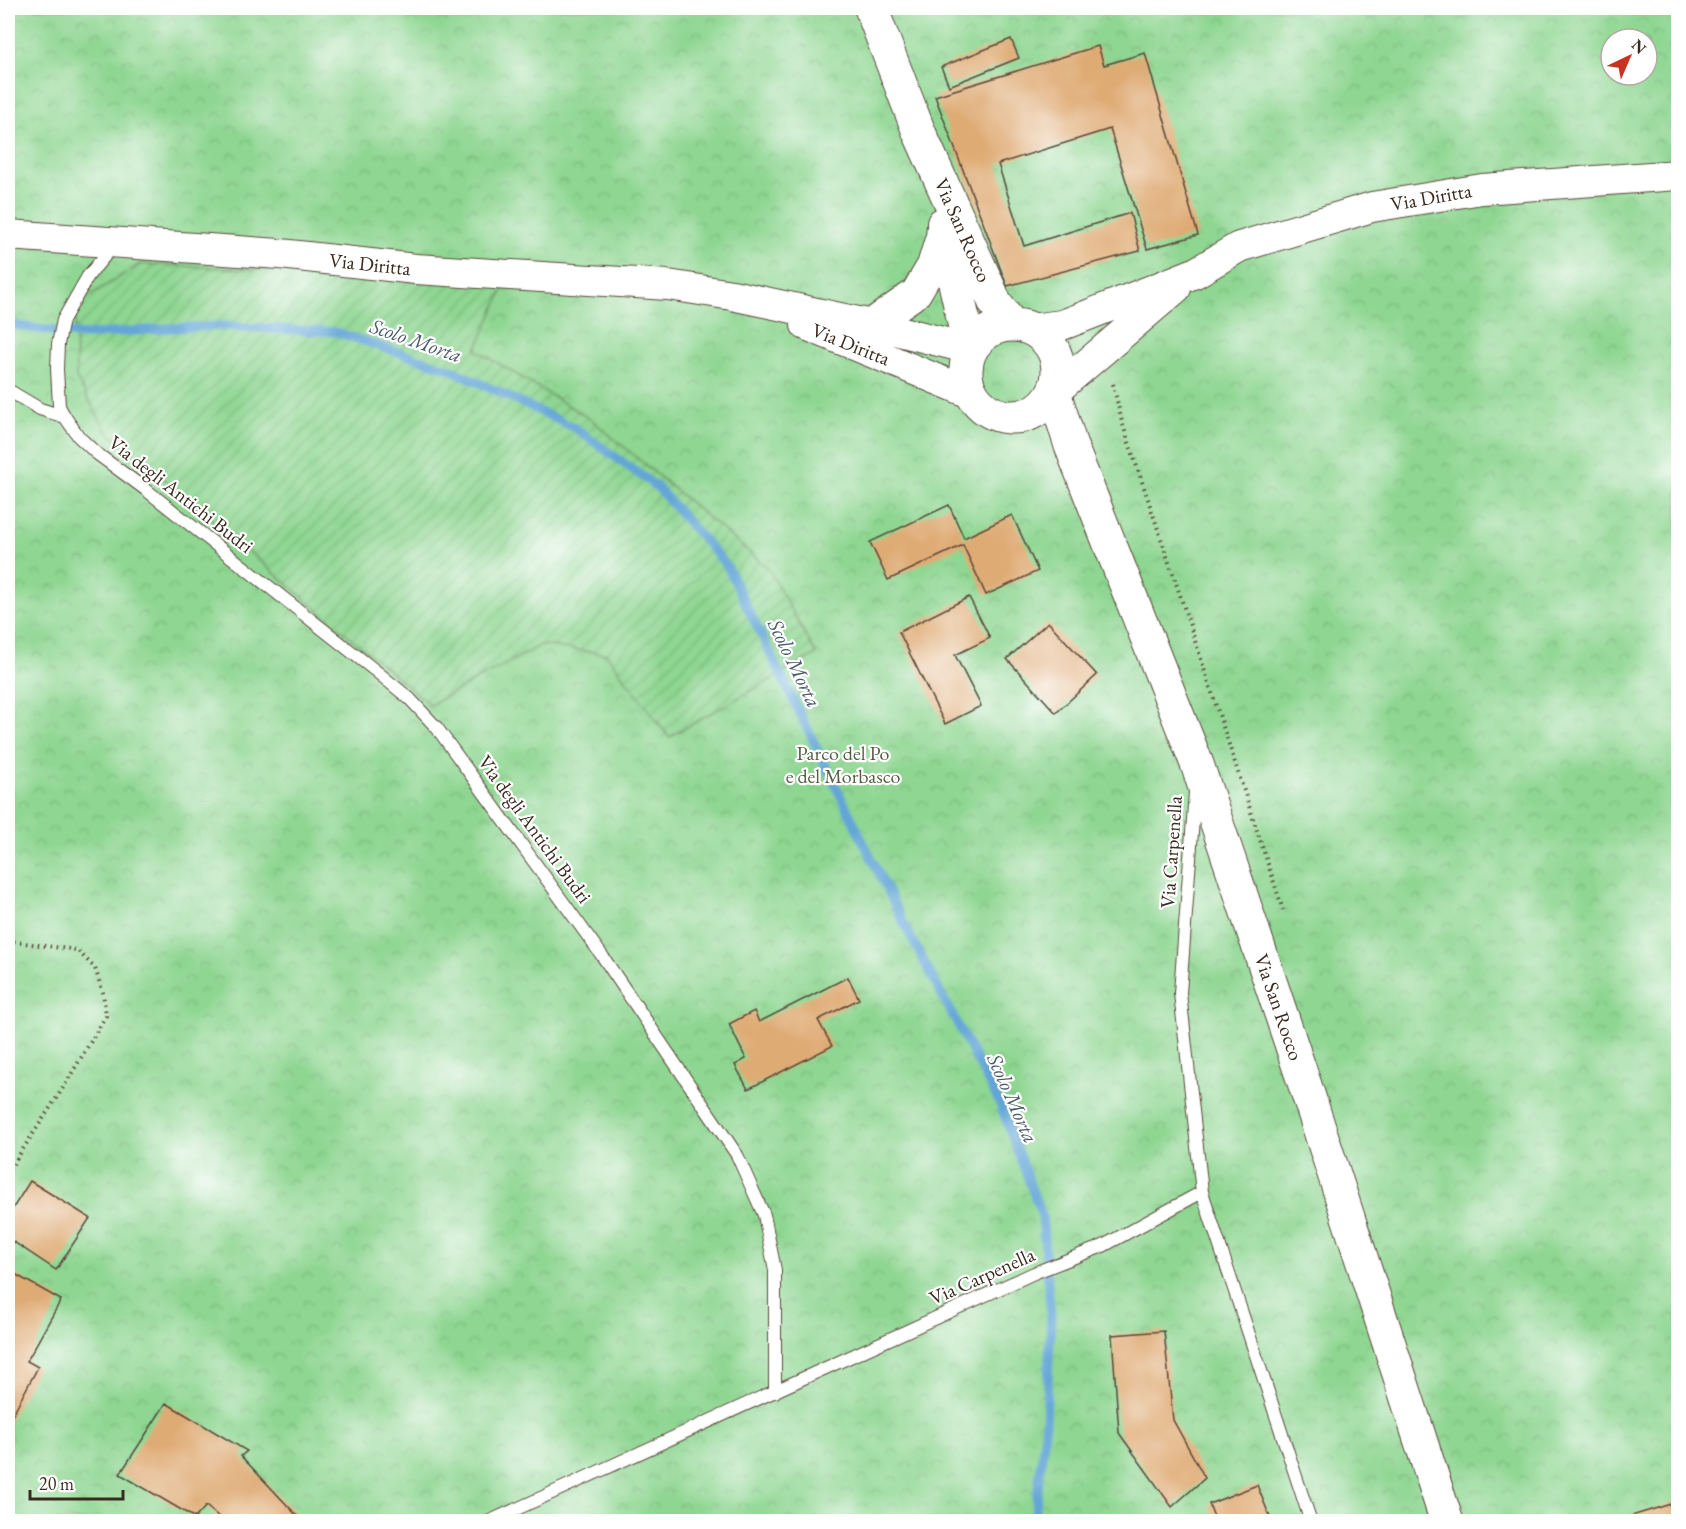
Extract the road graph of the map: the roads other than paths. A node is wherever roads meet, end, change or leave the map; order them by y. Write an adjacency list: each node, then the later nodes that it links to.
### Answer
1 (871, 8): 2 (main road, Via San Rocco)
2 (919, 132): 4 (street, Via San Rocco); 10 (main road, Via San Rocco)
3 (1678, 175): 7 (street, Via Diritta)
4 (943, 230): 9 (street, Via San Rocco); 11 (main road, Via San Rocco)
5 (8, 236): 6 (street, Via Diritta)
6 (116, 243): 8 (street, Via Diritta); 16 (lane, Via degli Antichi Budri)
7 (1195, 273): 10 (street, Via Diritta); 13 (street, Via Diritta)
8 (732, 295): 9 (street, Via Diritta); 14 (street, Via Diritta)
9 (870, 325): 11 (street, Via Diritta)
10 (1022, 327): 11 (main road); 13 (main road)
11 (970, 349): 14 (main road)
12 (8, 390): 16 (lane)
13 (1053, 392): 15 (main road); 17 (main road, Via San Rocco)
14 (970, 393): 15 (main road)
15 (1025, 416): 17 (main road, Via San Rocco)
16 (65, 417): 20 (lane, Via degli Antichi Budri)
17 (1093, 500): 18 (main road, Via San Rocco)
18 (1197, 764): 19 (lane, Via Carpenella); 23 (main road, Via San Rocco)
19 (1202, 1192): 20 (lane, Via Carpenella); 22 (lane, Via Carpenella)
20 (775, 1392): 21 (lane, Via Carpenella)
21 (488, 1521)
22 (1311, 1521)
23 (1447, 1521)

